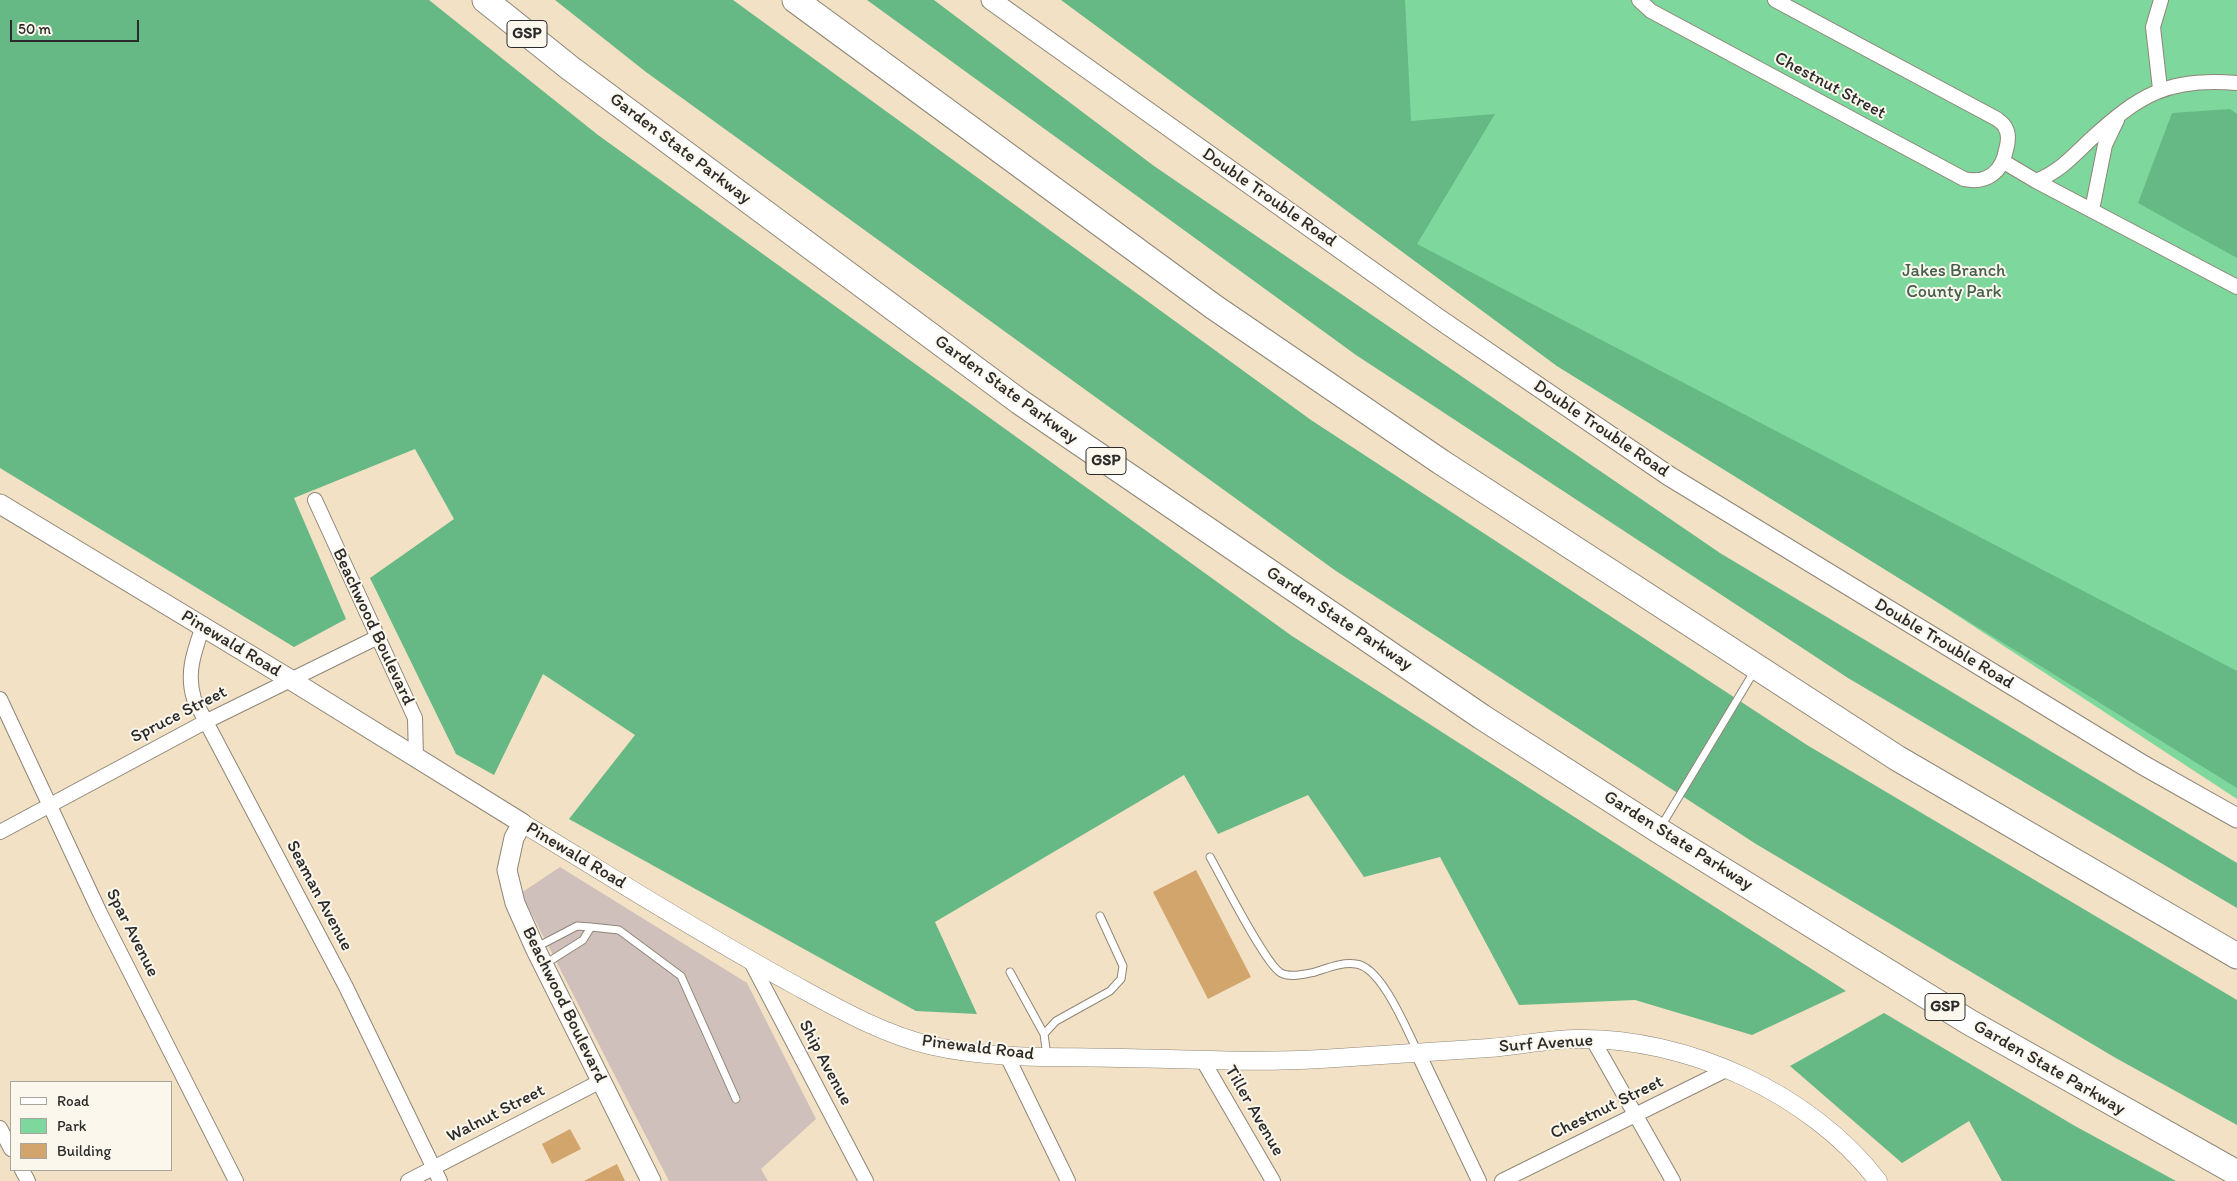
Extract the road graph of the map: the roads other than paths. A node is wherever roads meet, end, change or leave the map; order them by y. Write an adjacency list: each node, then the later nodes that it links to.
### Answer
1 (485, 0): 26 (highway, Garden State Parkway / GSP)
2 (795, 0): 18 (highway)
3 (991, 0): 24 (main road, Double Trouble Road)
4 (1639, 0): 10 (street, Chestnut Street)
5 (1775, 0): 10 (street)
6 (2161, 0): 8 (street)
7 (2237, 84): 8 (street)
8 (2160, 89): 9 (street)
9 (2120, 112): 11 (street); 12 (street)
10 (2004, 162): 11 (street)
11 (2036, 181): 12 (street)
12 (2092, 210): 13 (street)
13 (2237, 287)
14 (315, 500): 17 (street, Beachwood Boulevard)
15 (0, 504): 16 (main road, Pinewald Road)
16 (202, 626): 19 (main road, Pinewald Road); 21 (street, Seaman Avenue)
17 (378, 637): 19 (street, Spruce Street); 22 (street, Beachwood Boulevard)
18 (1756, 667): 26 (lane); 32 (highway)
19 (291, 680): 21 (street, Spruce Street); 22 (main road, Pinewald Road)
20 (0, 699): 23 (street, Spar Avenue)
21 (205, 722): 23 (street, Spruce Street); 48 (street, Seaman Avenue)
22 (416, 758): 25 (main road, Pinewald Road)
23 (50, 805): 27 (street, Spruce Street); 50 (street, Spar Avenue)
24 (2237, 818)
25 (522, 823): 31 (main road, Beachwood Boulevard); 33 (street, Pinewald Road)
26 (1658, 830): 49 (highway, Garden State Parkway / GSP)
27 (0, 832)
28 (1210, 857): 38 (lane)
29 (1100, 916): 36 (lane)
30 (591, 927): 31 (lane); 34 (lane); 44 (lane)
31 (535, 948): 34 (main road, Beachwood Boulevard)
32 (2237, 956)
33 (751, 962): 39 (street, Pinewald Road); 54 (street, Ship Avenue)
34 (544, 966): 43 (main road, Beachwood Boulevard)
35 (1010, 972): 36 (lane)
36 (1044, 1034): 40 (lane)
37 (1593, 1040): 38 (street, Surf Avenue); 42 (street, Surf Avenue); 45 (street)
38 (1418, 1053): 41 (street, Surf Avenue); 57 (street)
39 (1006, 1056): 40 (street, Pinewald Road); 55 (street)
40 (1047, 1056): 41 (street, Pinewald Road)
41 (1202, 1059): 56 (street, Tiller Avenue)
42 (1728, 1069): 45 (street, Chestnut Street); 60 (street, Surf Avenue)
43 (601, 1081): 48 (street, Walnut Street); 53 (main road, Beachwood Boulevard)
44 (736, 1099)
45 (1636, 1115): 58 (street, Chestnut Street); 59 (street)
46 (0, 1128): 47 (street)
47 (10, 1147)
48 (433, 1168): 51 (street, Walnut Street); 52 (street, Seaman Avenue)
49 (2237, 1173)
50 (236, 1181)
51 (408, 1181)
52 (440, 1181)
53 (651, 1181)
54 (866, 1181)
55 (1068, 1181)
56 (1273, 1181)
57 (1479, 1181)
58 (1502, 1181)
59 (1673, 1181)
60 (1878, 1181)

